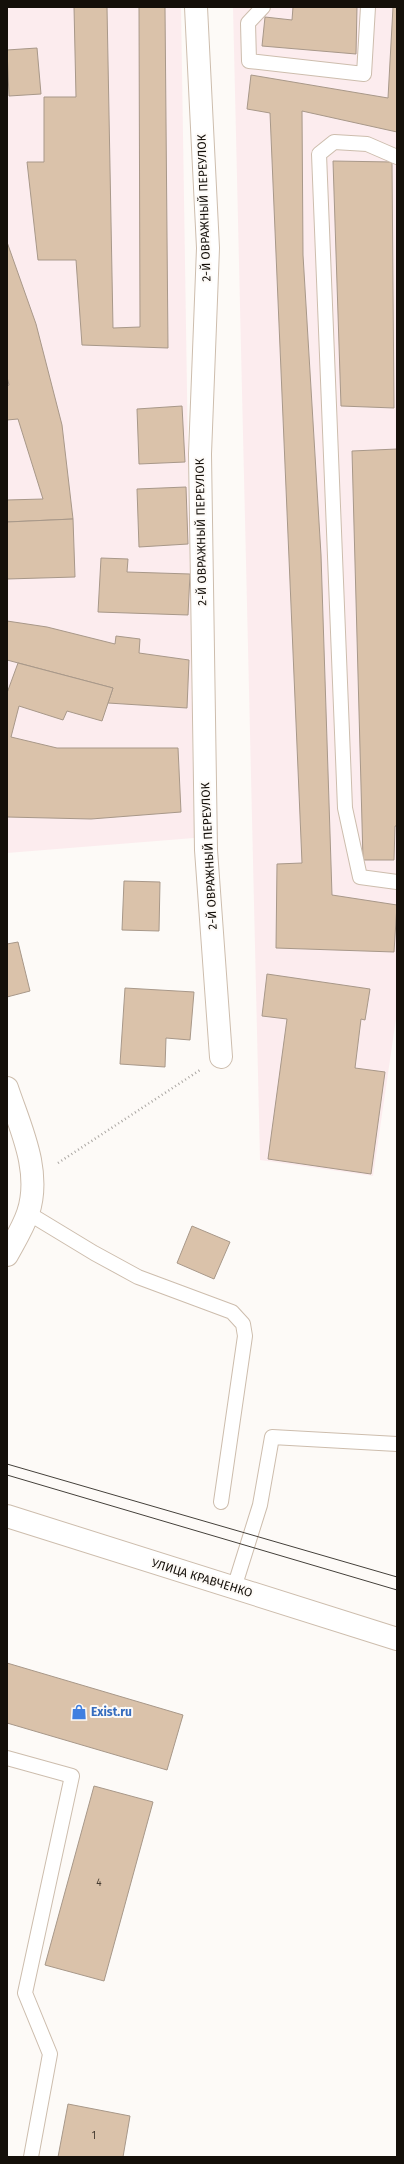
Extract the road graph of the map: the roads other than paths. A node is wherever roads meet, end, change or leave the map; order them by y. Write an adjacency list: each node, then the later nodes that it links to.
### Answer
1 (196, 7): 6 (street, 2-Й ОВРАЖНЫЙ ПЕРЕУЛОК)
2 (263, 7): 3 (lane)
3 (368, 7)
4 (397, 157): 5 (lane)
5 (397, 882)
6 (221, 1057)
7 (7, 1088): 8 (street)
8 (28, 1213): 9 (street); 11 (lane)
9 (7, 1255)
10 (397, 1444): 13 (lane)
11 (221, 1502)
12 (7, 1516): 13 (street, УЛИЦА КРАВЧЕНКО)
13 (234, 1588): 14 (street, УЛИЦА КРАВЧЕНКО)
14 (397, 1639)
15 (7, 1758): 16 (lane)
16 (31, 2157)

